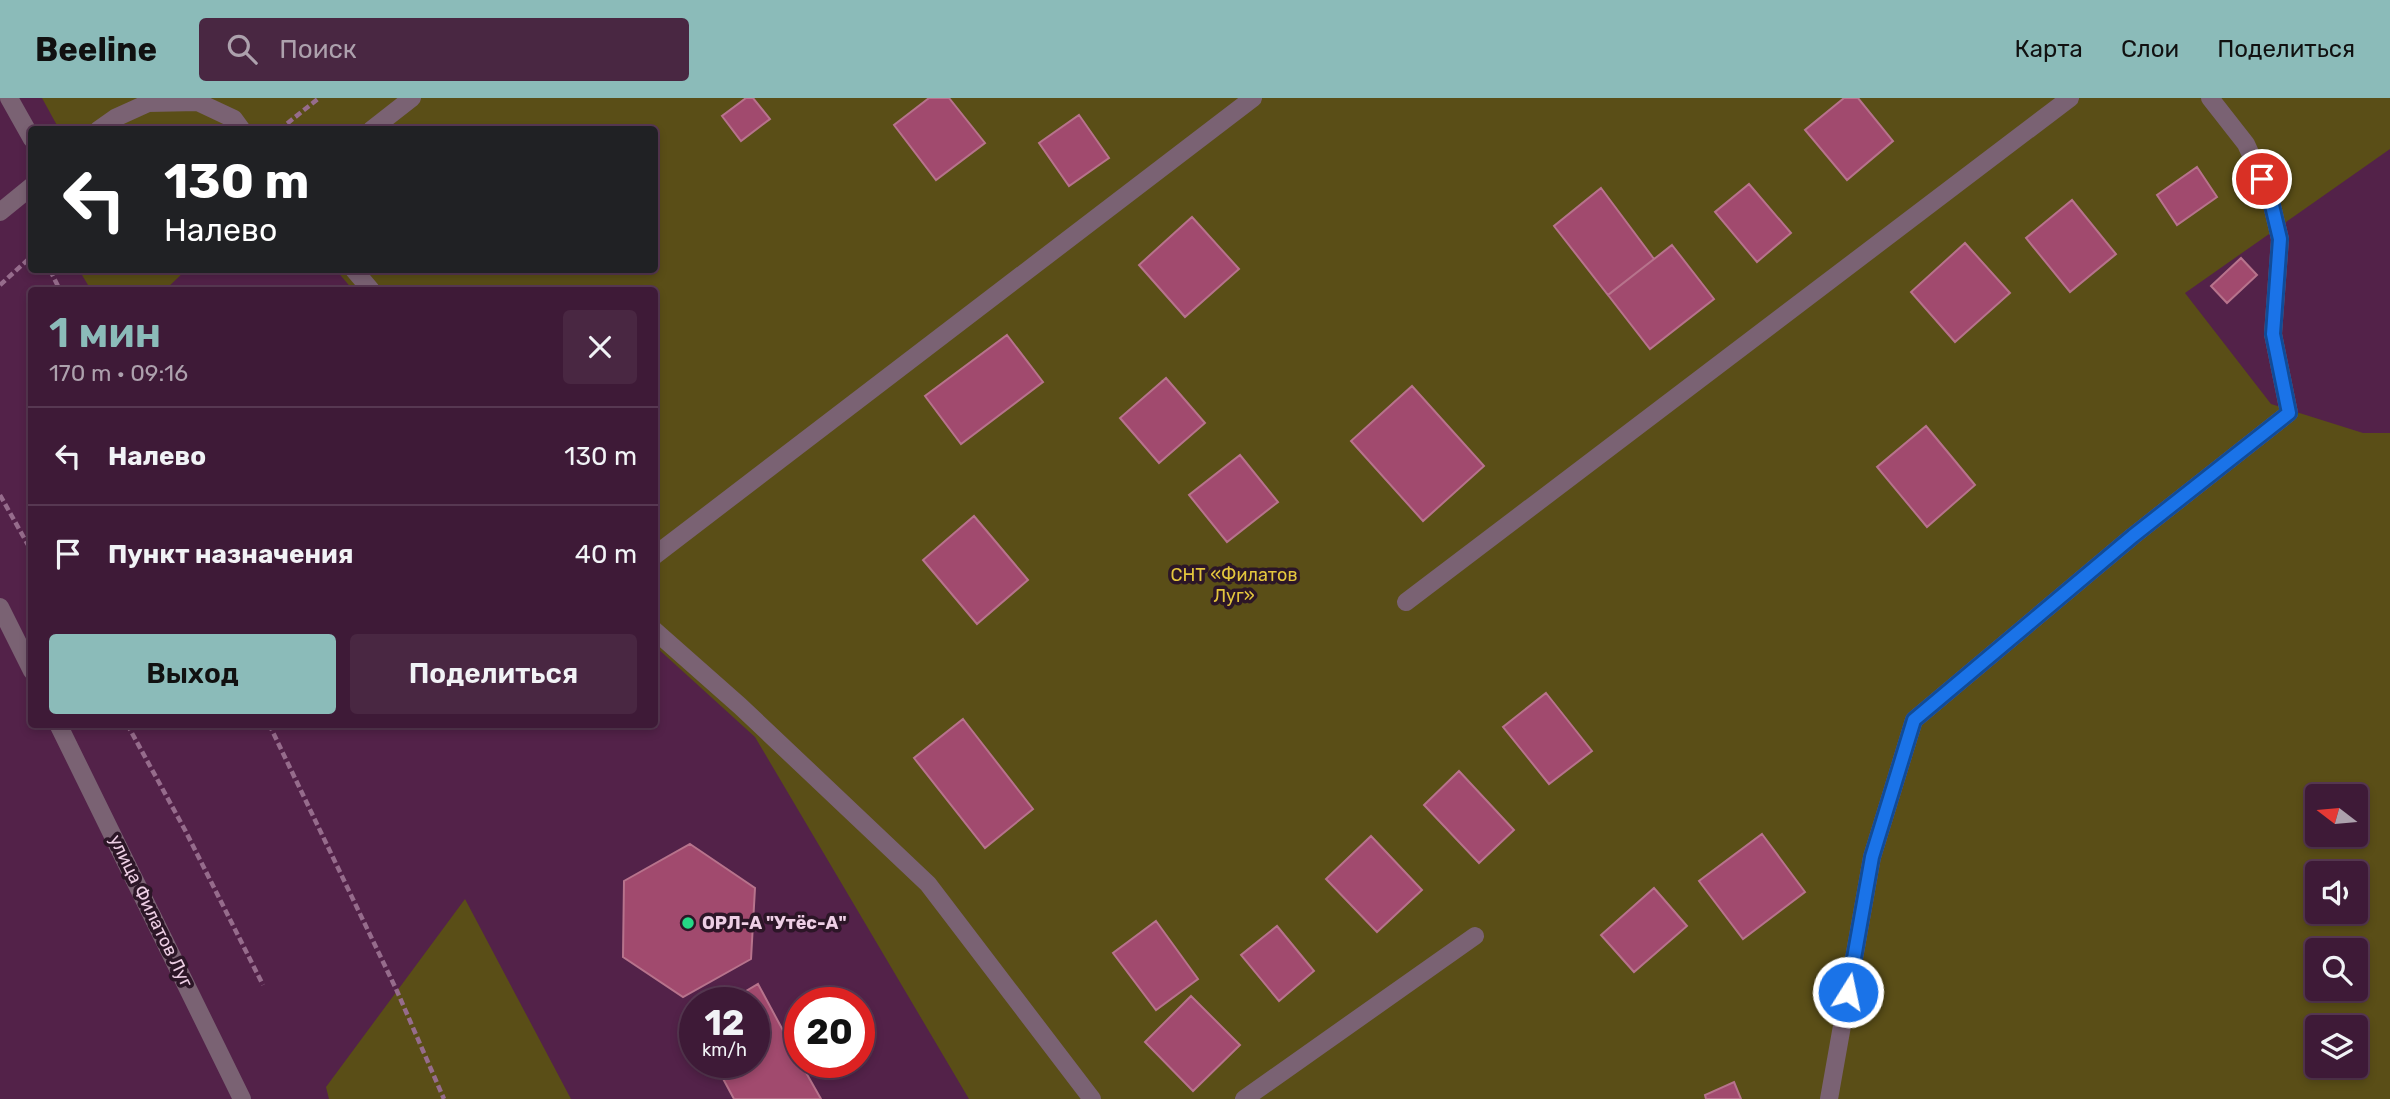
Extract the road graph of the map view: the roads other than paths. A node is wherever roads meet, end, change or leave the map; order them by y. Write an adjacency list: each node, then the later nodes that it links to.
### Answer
1 (9, 98): 9 (street)
2 (412, 98): 8 (street)
3 (1253, 98): 14 (street)
4 (2070, 98): 15 (street)
5 (2210, 98): 24 (street)
6 (104, 126): 7 (street)
7 (239, 126)
8 (376, 126)
9 (28, 132)
10 (28, 189): 11 (street)
11 (0, 212)
12 (357, 273): 13 (street)
13 (368, 287)
14 (658, 553)
15 (1406, 602)
16 (0, 607): 18 (street)
17 (658, 634): 22 (street)
18 (28, 663)
19 (60, 728): 21 (street, улица Филатов Луг)
20 (1475, 936): 23 (street)
21 (242, 1099)
22 (1091, 1099)
23 (1244, 1099)
24 (1829, 1099)

